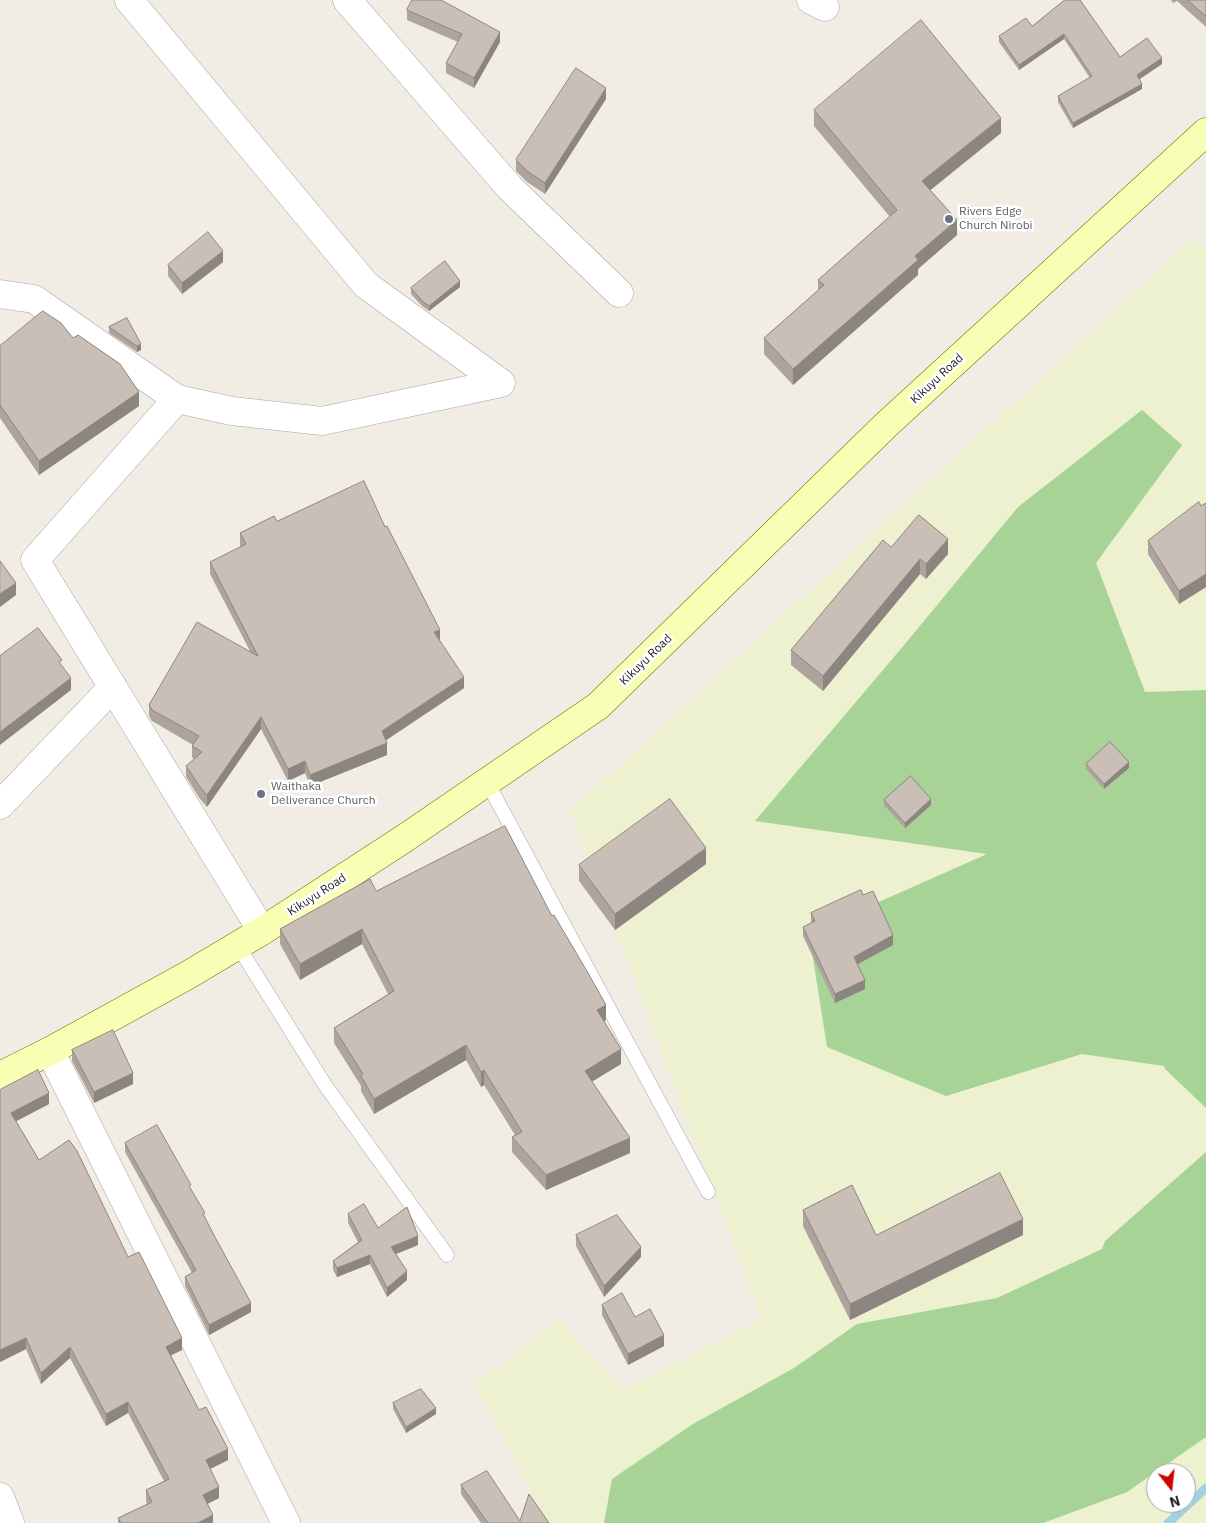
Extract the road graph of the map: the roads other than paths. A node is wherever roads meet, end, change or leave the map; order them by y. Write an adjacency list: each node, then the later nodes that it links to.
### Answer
1 (129, 0): 6 (street)
2 (347, 0): 4 (street)
3 (1206, 132): 8 (main road, Kikuyu Road)
4 (619, 293)
5 (0, 294): 6 (street)
6 (176, 399): 7 (street)
7 (113, 687): 9 (street); 10 (street)
8 (487, 782): 10 (main road, Kikuyu Road); 14 (lane)
9 (0, 805)
10 (262, 931): 11 (main road, Kikuyu Road)
11 (238, 946): 12 (main road, Kikuyu Road); 15 (lane)
12 (50, 1051): 13 (main road, Kikuyu Road); 18 (street)
13 (0, 1076)
14 (708, 1192)
15 (447, 1256)
16 (0, 1497): 17 (street)
17 (10, 1523)
18 (286, 1523)

